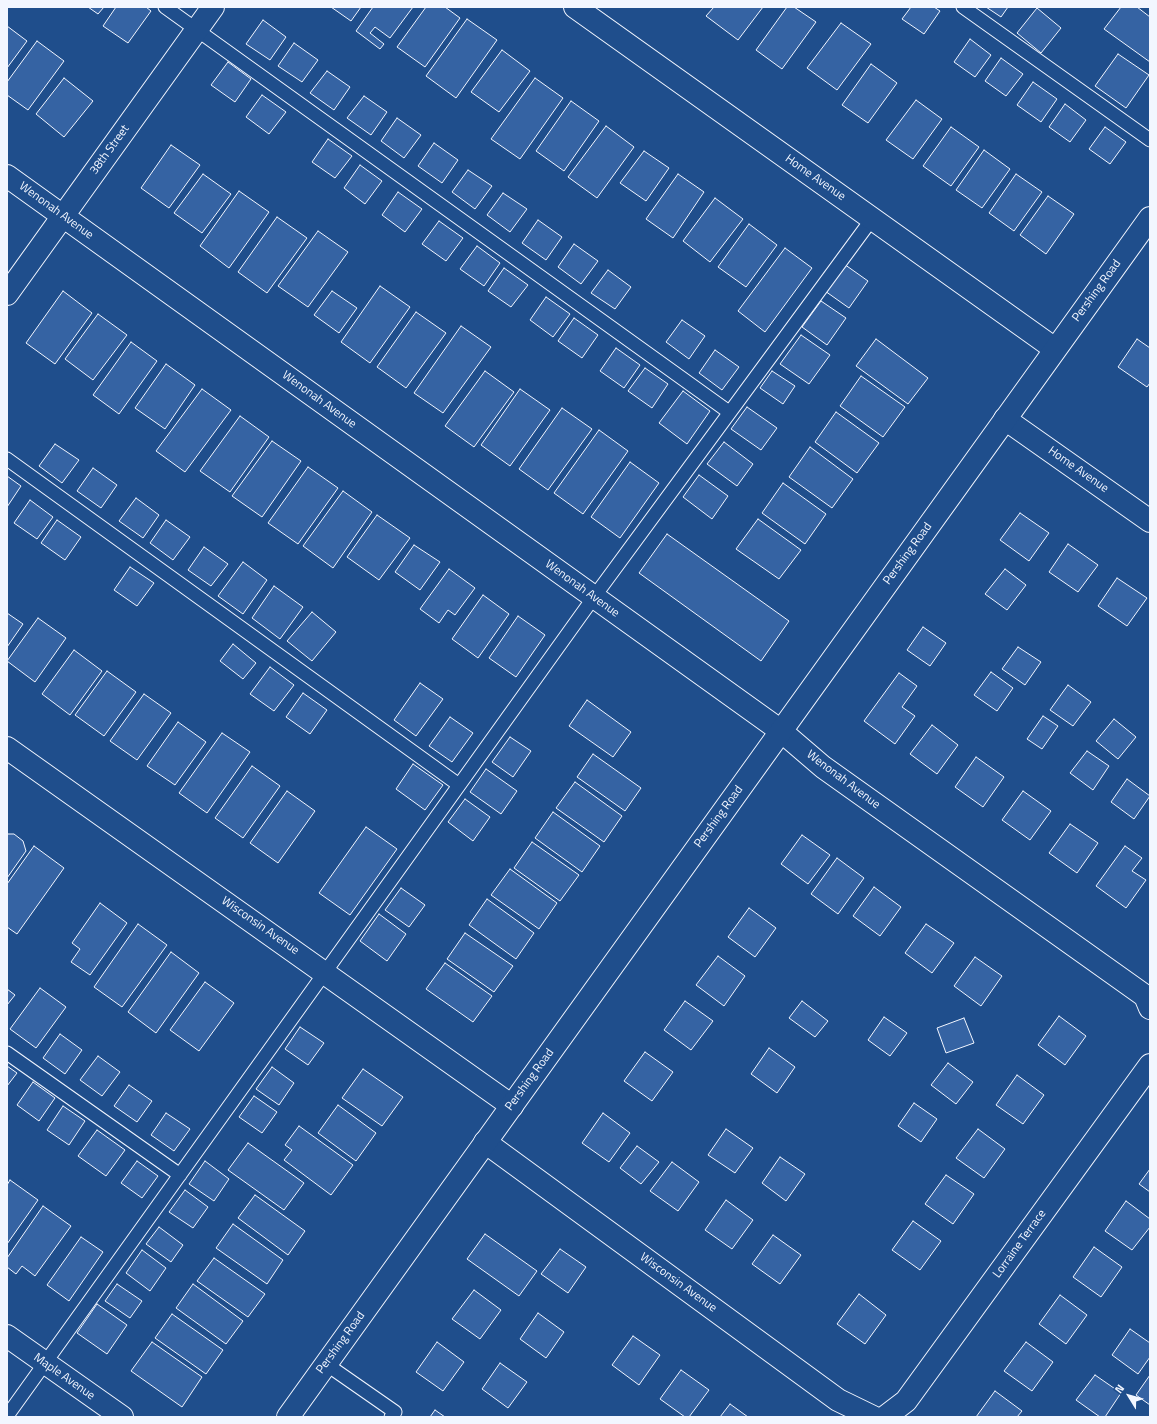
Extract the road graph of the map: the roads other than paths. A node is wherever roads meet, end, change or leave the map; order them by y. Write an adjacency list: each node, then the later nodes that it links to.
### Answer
1 (165, 7): 5 (lane)
2 (213, 7): 5 (street, 38th Street)
3 (575, 7): 10 (street, Home Avenue)
4 (963, 7): 6 (lane)
5 (196, 30): 8 (street, 38th Street); 13 (lane)
6 (1150, 140)
7 (7, 176): 8 (street, Wenonah Avenue)
8 (63, 216): 11 (street, 38th Street); 17 (street, Wenonah Avenue)
9 (1150, 218): 12 (street, Pershing Road)
10 (872, 219): 12 (street, Home Avenue); 13 (lane)
11 (7, 294)
12 (1055, 350): 14 (street, Pershing Road)
13 (729, 412): 17 (lane)
14 (1005, 419): 16 (street, Home Avenue); 18 (street, Pershing Road)
15 (7, 459): 20 (lane)
16 (1150, 521)
17 (594, 597): 18 (street, Wenonah Avenue); 20 (lane)
18 (781, 731): 22 (street, Wenonah Avenue); 25 (street, Pershing Road)
19 (7, 748): 21 (street, Wisconsin Avenue)
20 (459, 785): 21 (lane)
21 (326, 972): 25 (street, Wisconsin Avenue); 27 (lane)
22 (1150, 1008)
23 (7, 1053): 27 (lane)
24 (1150, 1064): 36 (street, Lorraine Terrace)
25 (512, 1106): 26 (street, Pershing Road)
26 (486, 1142): 30 (street, Pershing Road); 35 (street, Wisconsin Avenue)
27 (180, 1175): 29 (lane)
28 (7, 1336): 29 (street, Maple Avenue)
29 (45, 1363): 31 (lane); 32 (street, Maple Avenue)
30 (326, 1364): 33 (street, Pershing Road); 34 (lane)
31 (7, 1416)
32 (122, 1417)
33 (288, 1417)
34 (391, 1417)
35 (873, 1417)
36 (885, 1417)

